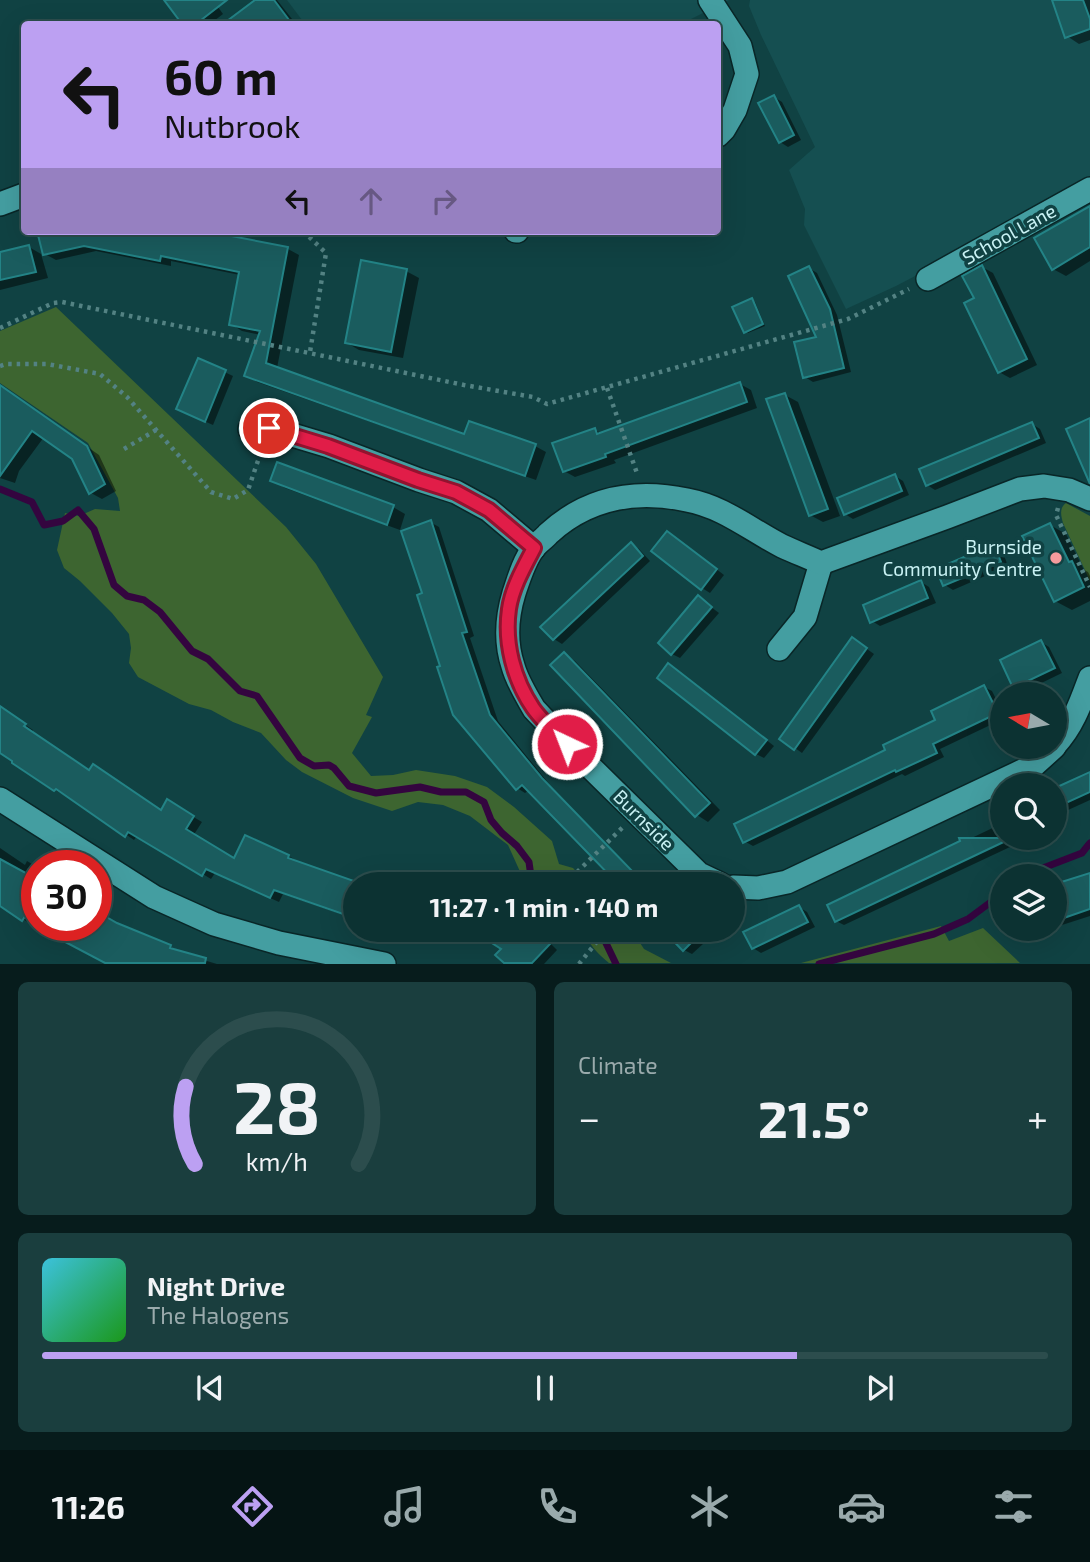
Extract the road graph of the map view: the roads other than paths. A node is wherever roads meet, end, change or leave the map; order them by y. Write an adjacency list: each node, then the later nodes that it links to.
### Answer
1 (710, 0): 2 (street)
2 (721, 131)
3 (1090, 189): 6 (street, School Lane)
4 (21, 196): 5 (street)
5 (0, 204)
6 (928, 279)
7 (259, 428): 9 (street)
8 (1090, 499): 10 (street)
9 (534, 548): 10 (street, Burnside); 16 (street, Burnside)
10 (821, 563): 11 (street)
11 (779, 649)
12 (1090, 678): 13 (street)
13 (1068, 729)
14 (1039, 760): 17 (street)
15 (0, 799): 18 (street)
16 (697, 872)
17 (745, 887)
18 (384, 964)

